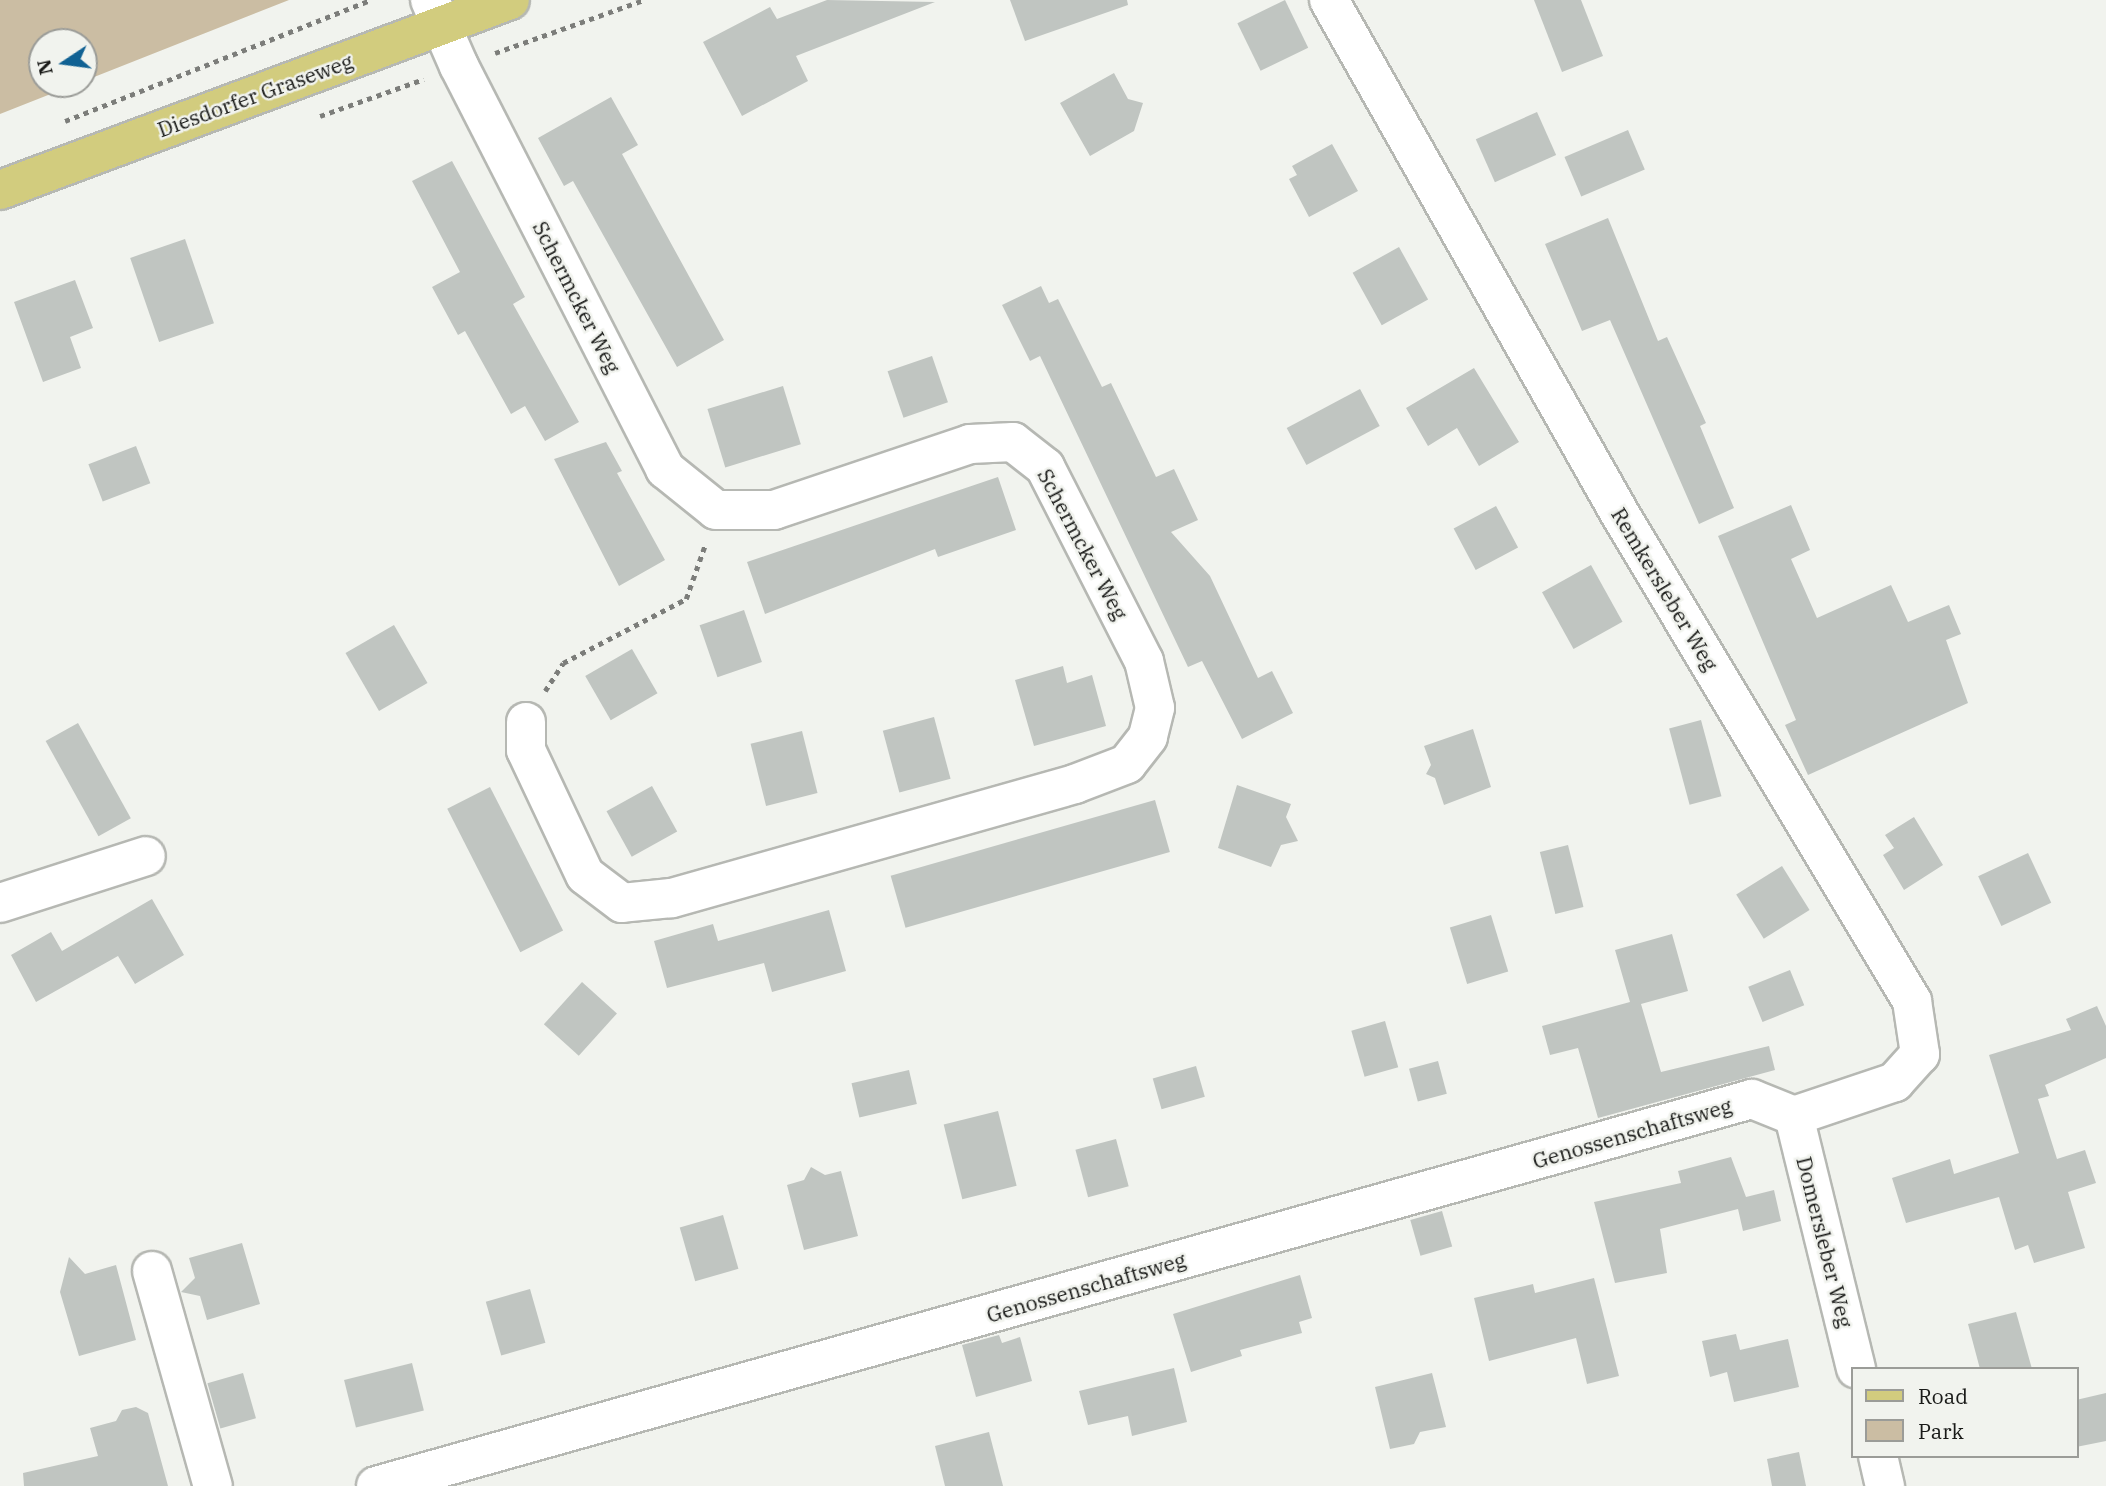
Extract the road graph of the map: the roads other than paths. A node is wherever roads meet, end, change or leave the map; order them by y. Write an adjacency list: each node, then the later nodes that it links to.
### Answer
1 (510, 0): 3 (main road, Diesdorfer Graseweg)
2 (1329, 0): 8 (street, Remkersleber Weg)
3 (436, 13): 4 (main road, Diesdorfer Graseweg); 5 (street, Schermcker Weg)
4 (0, 190)
5 (526, 722)
6 (146, 856): 7 (street)
7 (0, 903)
8 (1794, 1116): 10 (street, Domersleber Weg); 13 (street, Genossenschaftsweg)
9 (152, 1271): 12 (street)
10 (1856, 1367)
11 (1878, 1458): 14 (street)
12 (213, 1486)
13 (376, 1486)
14 (1885, 1486)

